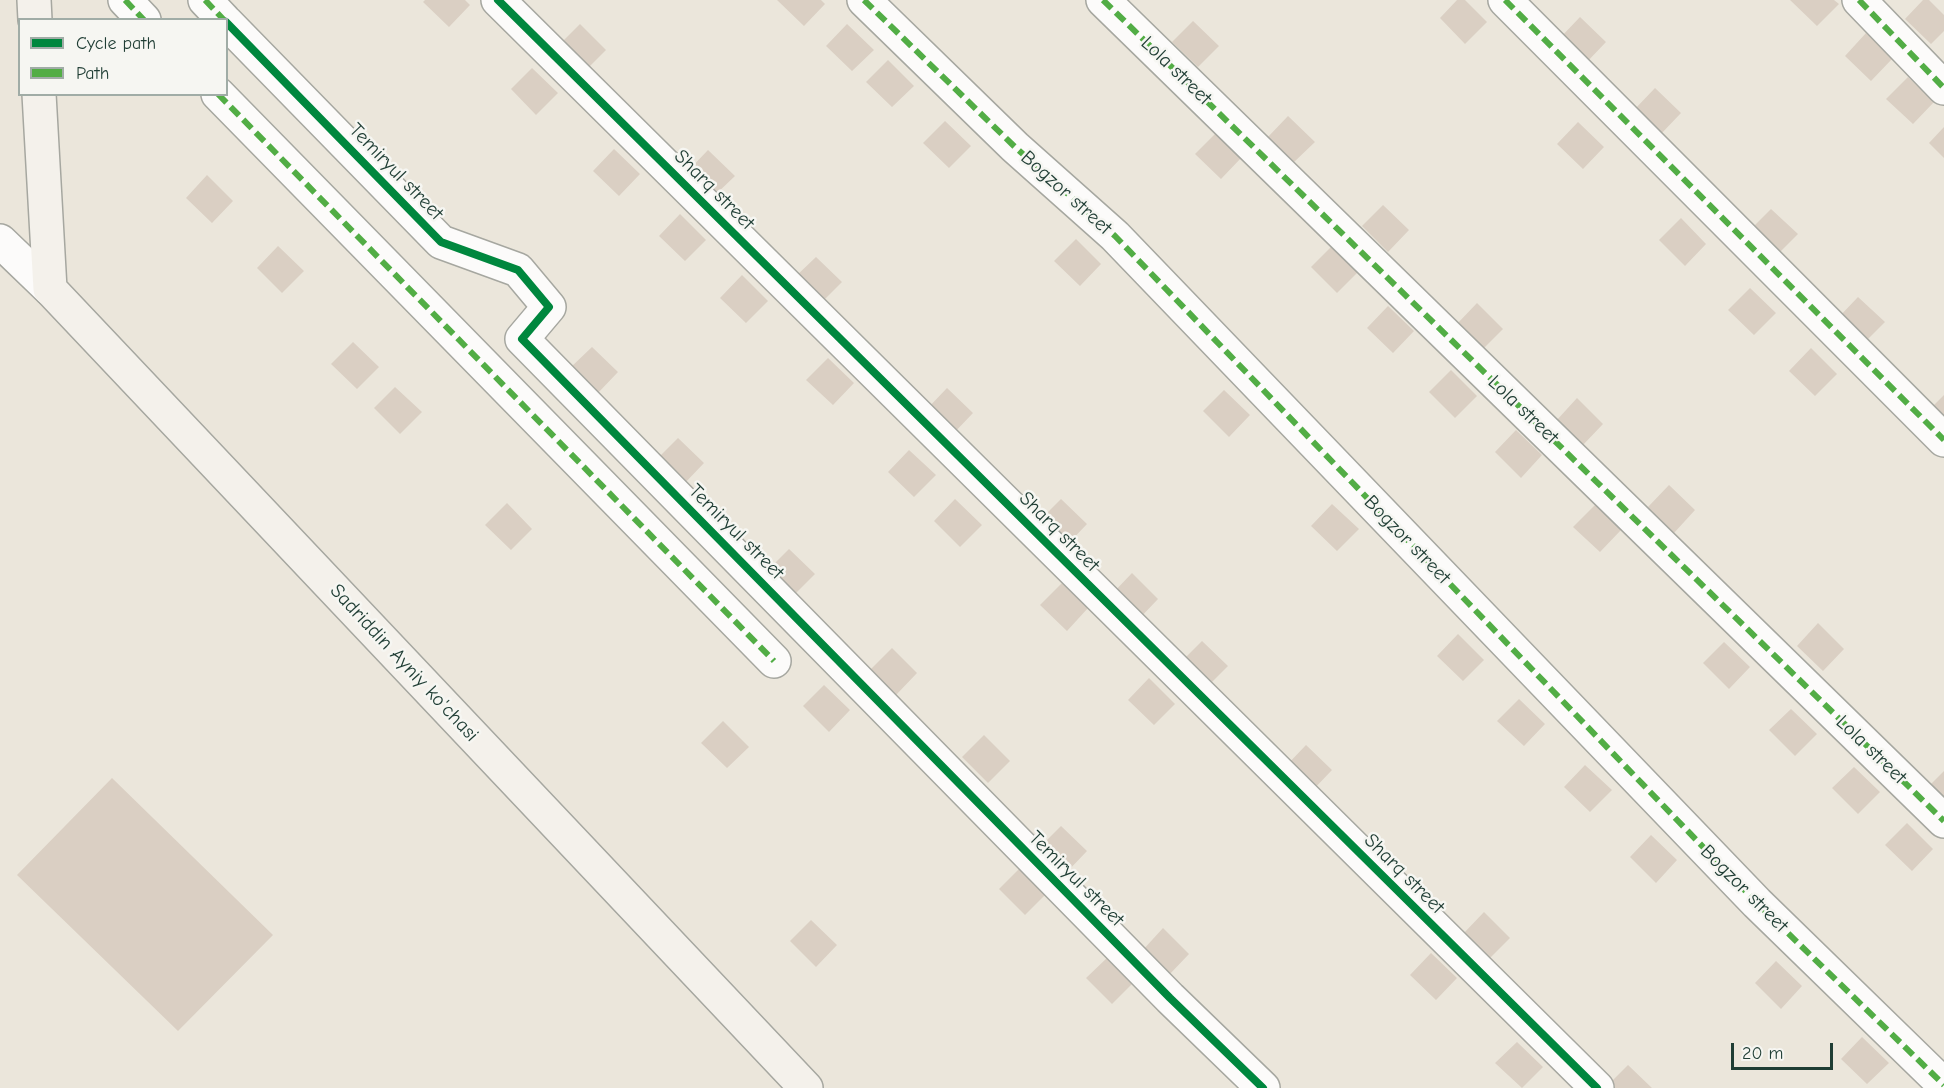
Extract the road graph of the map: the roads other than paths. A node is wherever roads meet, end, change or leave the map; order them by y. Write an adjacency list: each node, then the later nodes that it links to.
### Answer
1 (34, 0): 9 (street)
2 (125, 0): 10 (street)
3 (205, 0): 11 (street, Temiryul street)
4 (498, 0): 24 (street, Sharq street)
5 (864, 0): 21 (street, Bogzor street)
6 (1103, 0): 20 (street, Lola street)
7 (1505, 0): 18 (street)
8 (1859, 0): 13 (street)
9 (35, 18)
10 (142, 18)
11 (222, 18)
12 (228, 24): 23 (street, Temiryul street)
13 (1944, 88)
14 (39, 96): 17 (street)
15 (220, 96): 19 (street)
16 (0, 241): 17 (street, Sadriddin Ayniy ko'chasi)
17 (50, 289): 22 (street, Sadriddin Ayniy ko'chasi)
18 (1944, 440)
19 (774, 661)
20 (1944, 821)
21 (1944, 1085)
22 (806, 1088)
23 (1263, 1088)
24 (1597, 1088)

